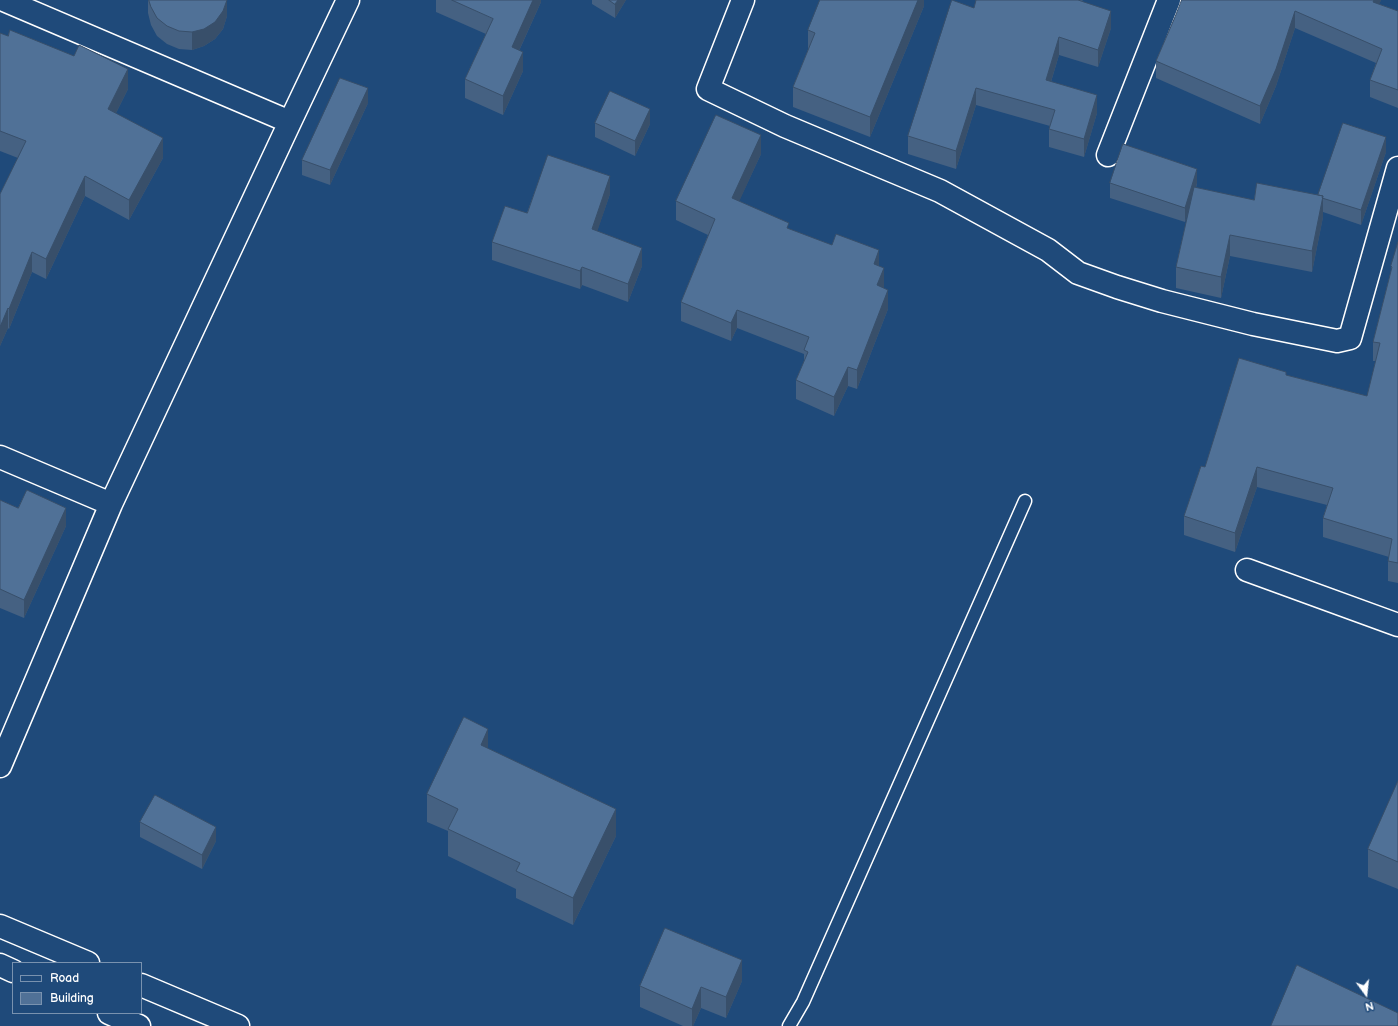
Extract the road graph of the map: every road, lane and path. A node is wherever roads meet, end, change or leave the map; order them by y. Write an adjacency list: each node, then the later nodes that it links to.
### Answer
1 (4, 0): 5 (street)
2 (348, 0): 5 (street)
3 (743, 0): 7 (street)
4 (1169, 0): 6 (street)
5 (290, 122): 10 (street)
6 (1108, 155)
7 (1398, 168)
8 (0, 457): 10 (street)
9 (1025, 501): 22 (lane)
10 (111, 504): 13 (street)
11 (1247, 570): 12 (street)
12 (1398, 626)
13 (0, 766)
14 (0, 926): 15 (street)
15 (86, 962)
16 (0, 965): 17 (street)
17 (12, 971)
18 (142, 985): 21 (street)
19 (111, 1014): 20 (street)
20 (139, 1026)
21 (238, 1026)
22 (789, 1026)

